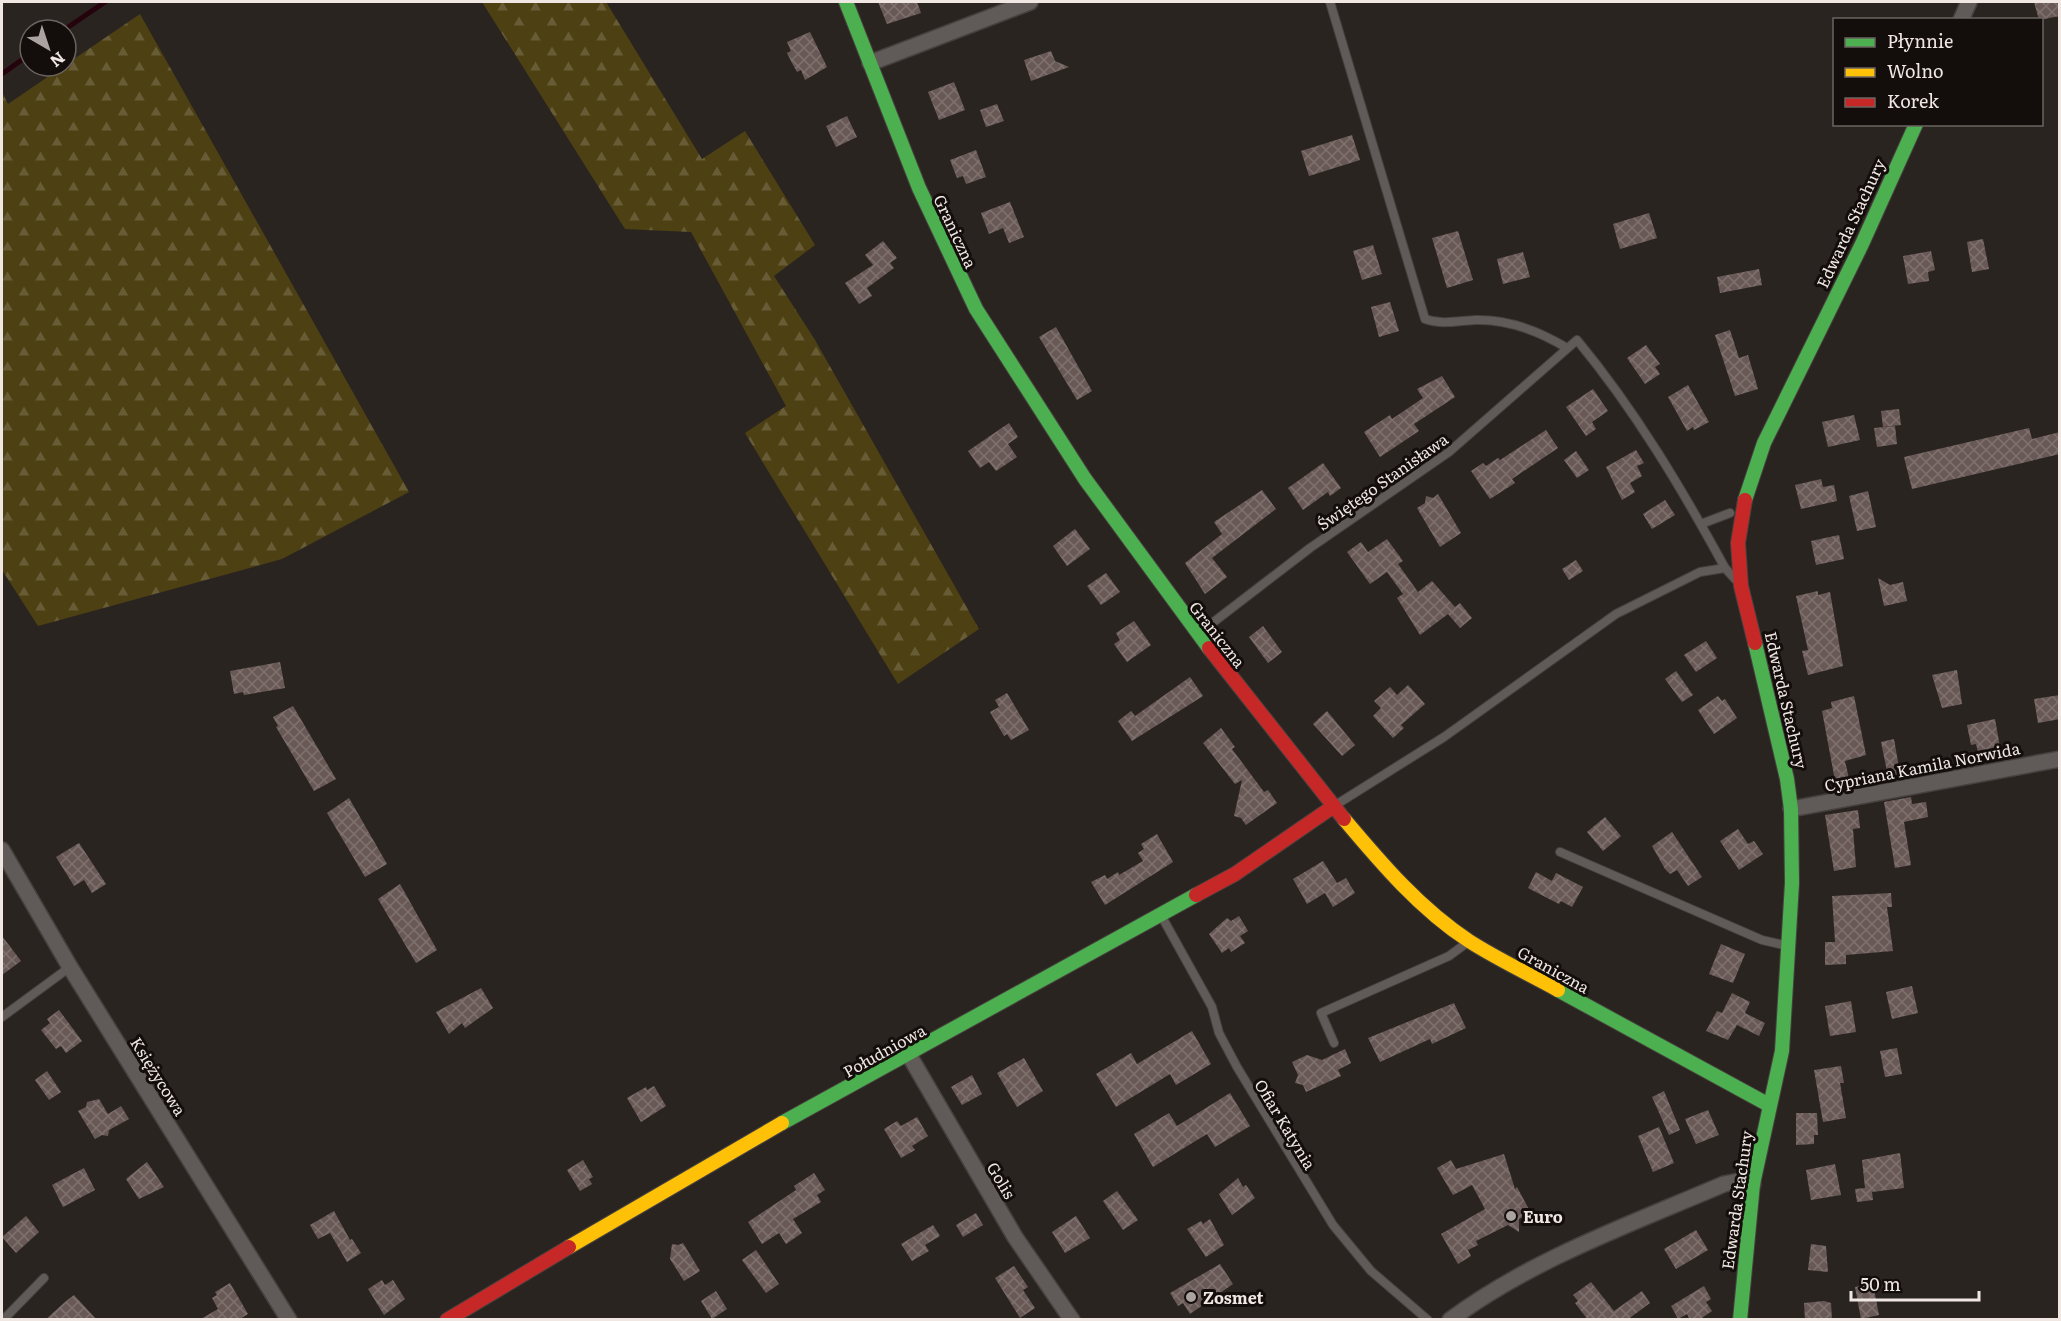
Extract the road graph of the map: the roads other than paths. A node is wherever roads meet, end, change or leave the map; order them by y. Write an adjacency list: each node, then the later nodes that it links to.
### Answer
1 (846, 2): 6 (street, Graniczna)
2 (1030, 2): 6 (street)
3 (1330, 2): 8 (lane)
4 (1969, 2): 5 (street)
5 (1962, 18)
6 (870, 63): 13 (street, Graniczna)
7 (1915, 126): 12 (street, Edwarda Stachury)
8 (1567, 348): 10 (lane, Świętego Stanisława); 13 (lane, Świętego Stanisława)
9 (1730, 513): 10 (lane)
10 (1701, 524): 11 (lane)
11 (1725, 568): 12 (lane); 15 (lane)
12 (1741, 586): 16 (street, Edwarda Stachury)
13 (1196, 634): 15 (street, Graniczna)
14 (2060, 759): 16 (street, Cypriana Kamila Norwida)
15 (1334, 806): 19 (street, Południowa); 20 (street, Graniczna)
16 (1791, 808): 21 (street, Edwarda Stachury)
17 (2, 850): 22 (street, Księżycowa)
18 (1560, 852): 21 (lane)
19 (1160, 915): 25 (street, Południowa); 33 (lane, Ofiar Katynia)
20 (1469, 941): 24 (lane); 26 (street, Graniczna)
21 (1790, 946): 26 (street, Edwarda Stachury)
22 (70, 967): 23 (lane); 30 (street, Księżycowa)
23 (2, 1017)
24 (1334, 1043)
25 (909, 1055): 31 (street, Południowa); 32 (street, Golis)
26 (1769, 1106): 27 (street, Edwarda Stachury)
27 (1753, 1184): 34 (street); 35 (street, Edwarda Stachury)
28 (44, 1278): 29 (lane)
29 (3, 1320)
30 (289, 1320)
31 (447, 1320)
32 (1072, 1320)
33 (1428, 1320)
34 (1450, 1320)
35 (1740, 1320)

